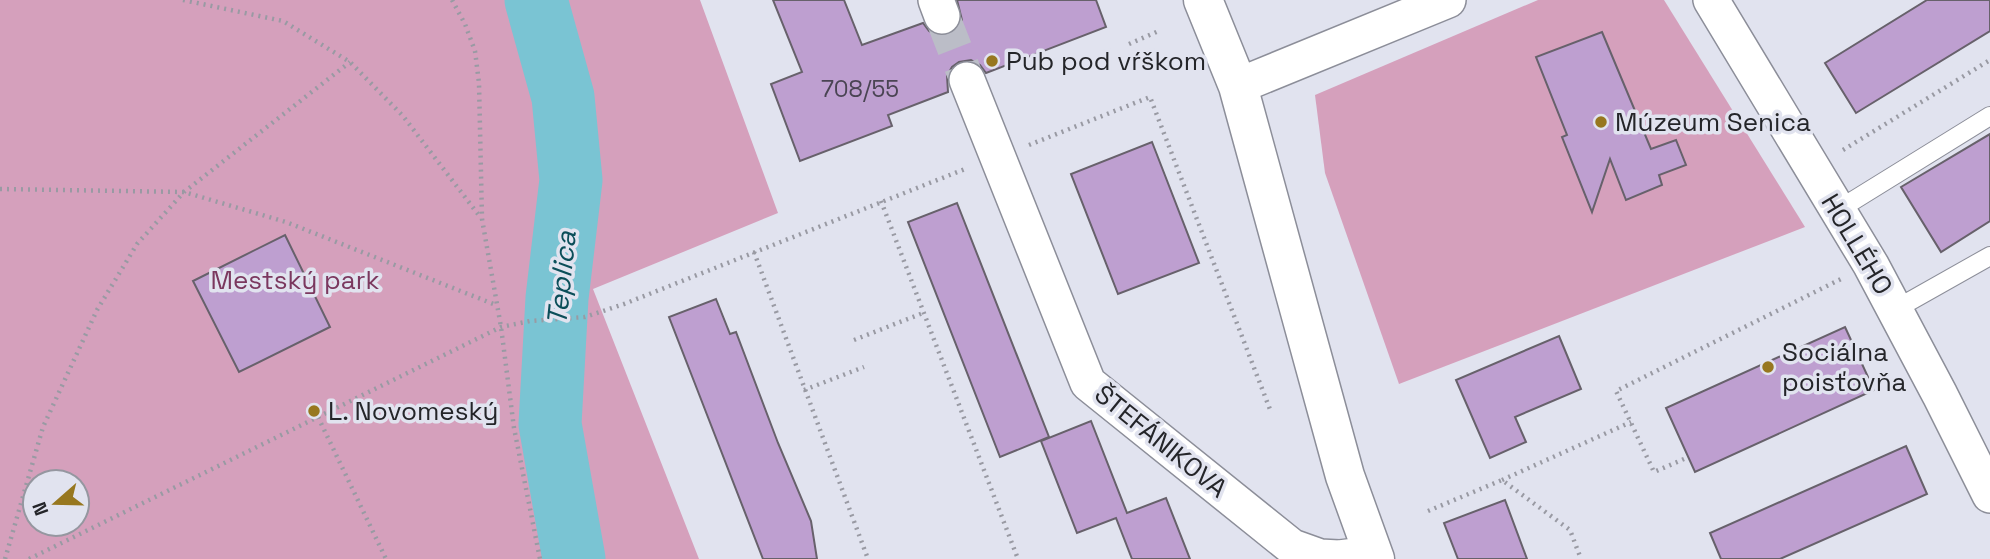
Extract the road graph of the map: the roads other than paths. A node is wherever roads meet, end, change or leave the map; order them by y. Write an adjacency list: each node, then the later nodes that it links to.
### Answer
1 (1203, 0): 5 (street, ŠTEFÁNIKOVA)
2 (1448, 0): 5 (street)
3 (1711, 0): 7 (street, HOLLÉHO)
4 (967, 80): 11 (street, ŠTEFÁNIKOVA)
5 (1238, 86): 11 (street, ŠTEFÁNIKOVA)
6 (1990, 116): 7 (lane)
7 (1838, 211): 9 (street, HOLLÉHO)
8 (1990, 256): 9 (lane)
9 (1896, 309): 10 (street, HOLLÉHO)
10 (1990, 495)
11 (1374, 557)

